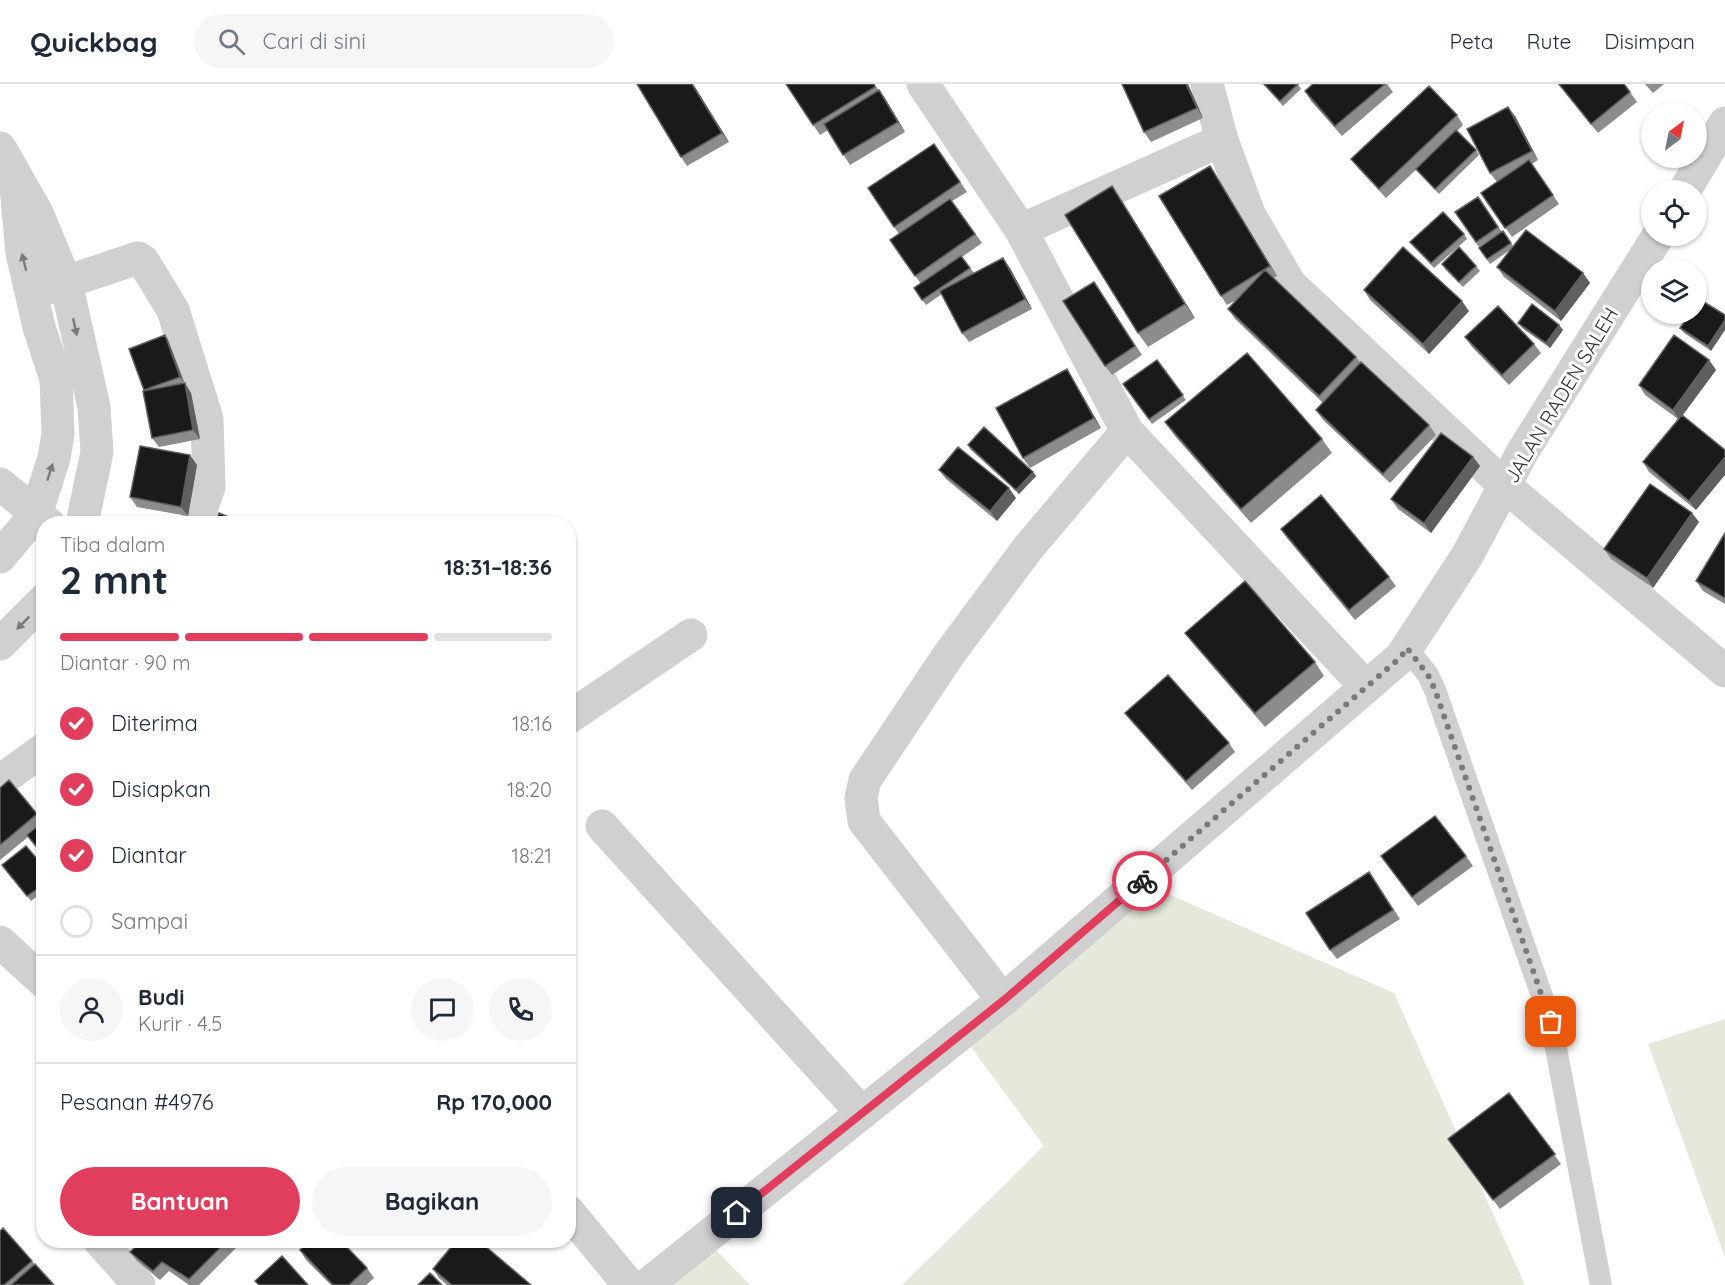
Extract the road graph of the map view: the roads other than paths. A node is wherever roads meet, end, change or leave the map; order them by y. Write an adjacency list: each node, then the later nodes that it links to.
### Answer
1 (923, 84): 7 (street)
2 (1208, 84): 4 (street)
3 (1725, 123): 6 (street)
4 (1222, 140): 7 (street); 13 (street)
5 (7, 162): 9 (street); 10 (street, one-way to 5)
6 (1691, 180)
7 (1021, 230): 11 (street)
8 (1652, 246): 13 (street, JALAN RADEN SALEH)
9 (66, 283): 10 (street); 16 (street, one-way to 16); 17 (street)
10 (32, 292): 15 (street, one-way to 10)
11 (1127, 431): 25 (street); 32 (street)
12 (0, 484): 14 (street)
13 (1505, 486): 23 (street, JALAN RADEN SALEH); 24 (street)
14 (39, 516)
15 (44, 516)
16 (84, 516)
17 (199, 516)
18 (36, 525): 19 (street)
19 (0, 557)
20 (36, 608): 22 (street, one-way to 22)
21 (692, 634): 26 (street)
22 (0, 644)
23 (1407, 648): 25 (street, JALAN RADEN SALEH); 39 (lane)
24 (1725, 671)
25 (1366, 687): 32 (street, JALAN RADEN SALEH)
26 (576, 713)
27 (36, 754): 28 (street)
28 (0, 781)
29 (602, 826): 33 (street)
30 (0, 942): 31 (street)
31 (36, 975)
32 (1004, 1000): 33 (street, JALAN RADEN SALEH)
33 (862, 1113): 38 (street, JALAN RADEN SALEH)
34 (576, 1221): 37 (street)
35 (106, 1248): 36 (street)
36 (139, 1285)
37 (629, 1285)
38 (647, 1285)
39 (1601, 1285)

